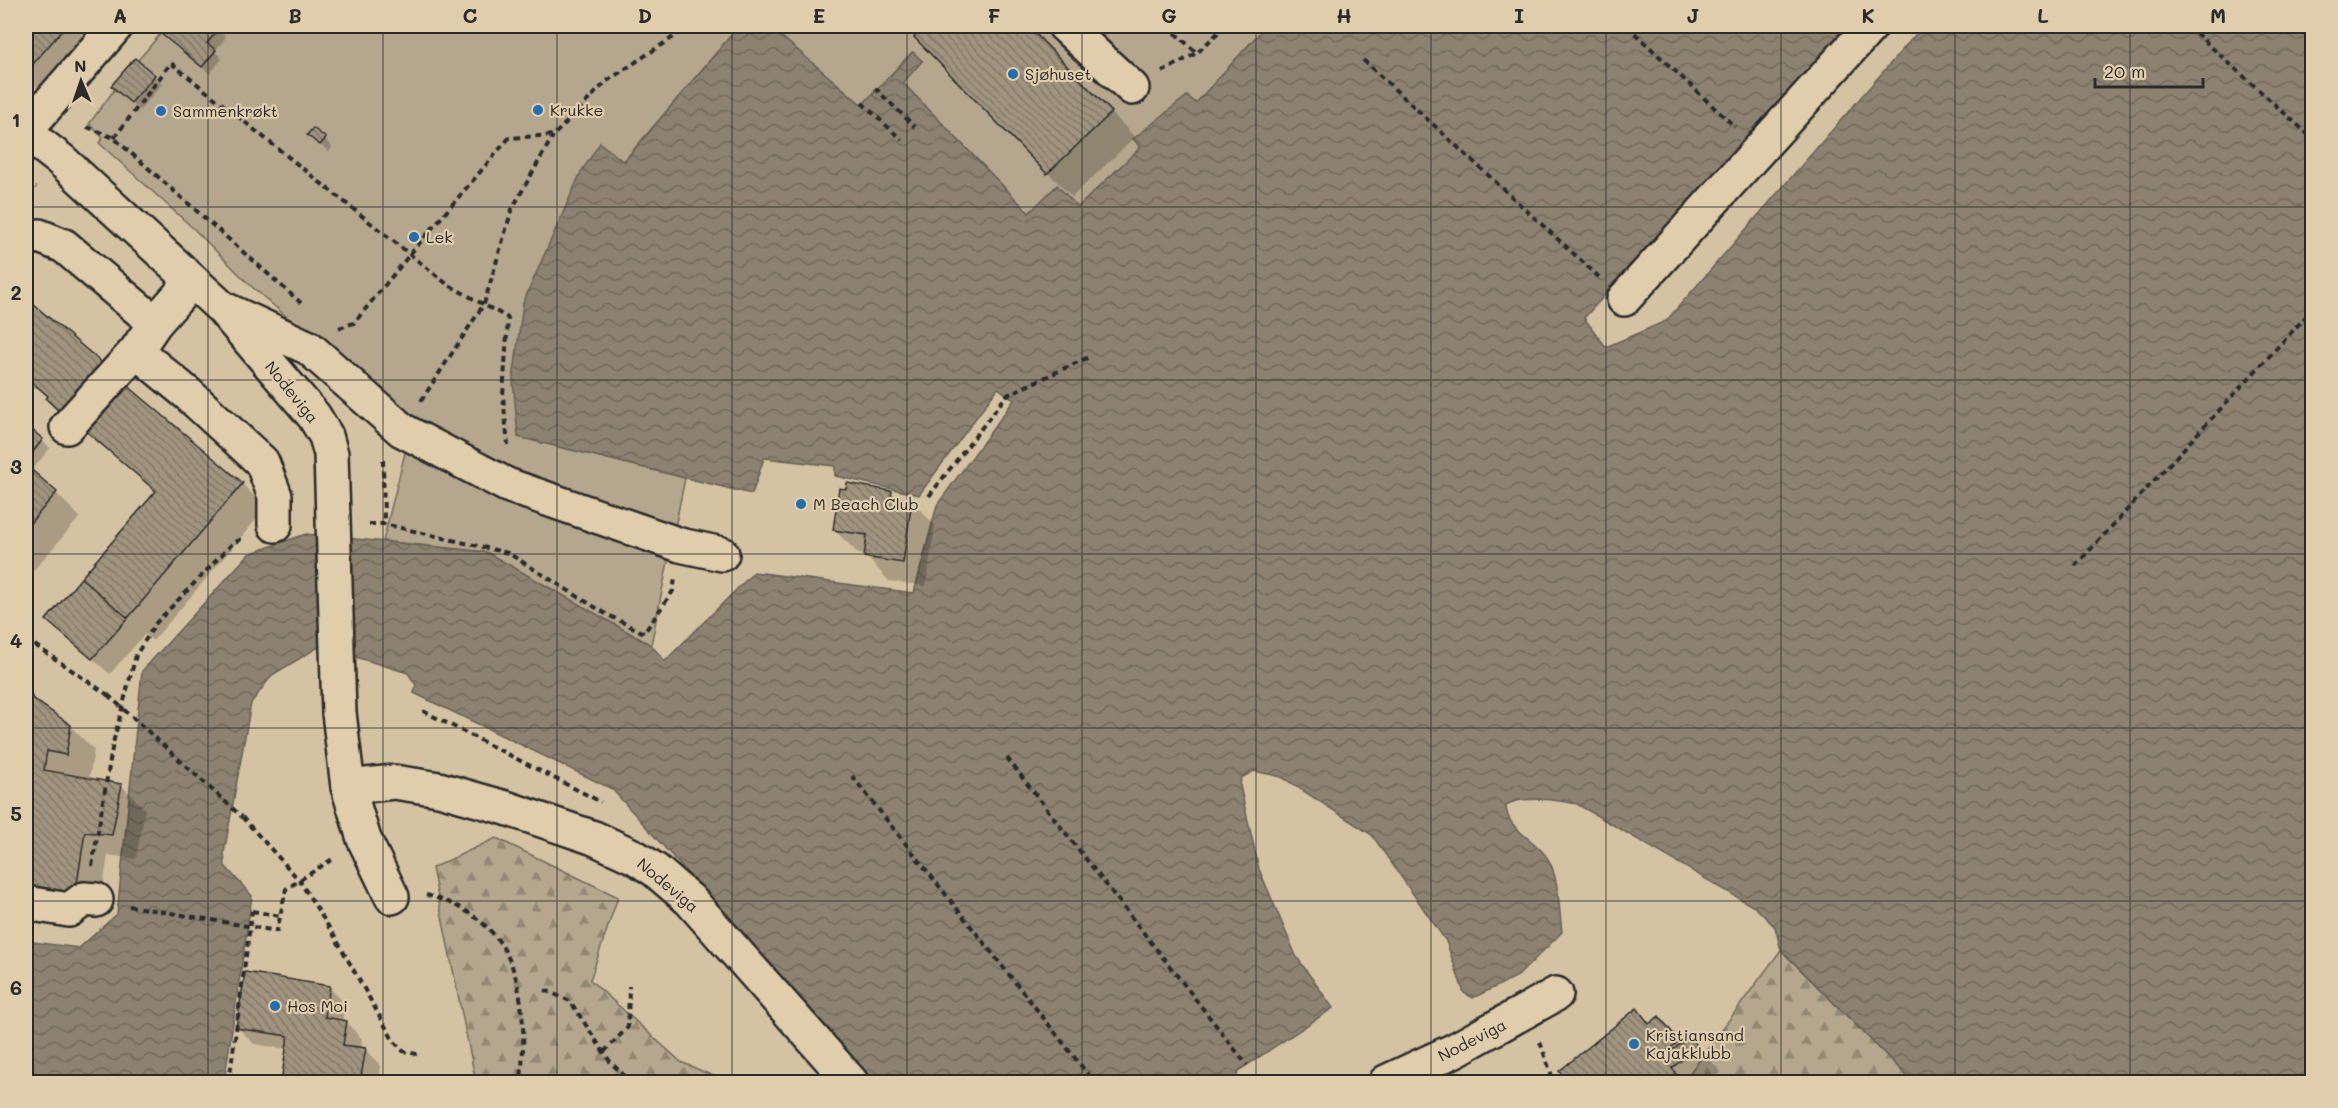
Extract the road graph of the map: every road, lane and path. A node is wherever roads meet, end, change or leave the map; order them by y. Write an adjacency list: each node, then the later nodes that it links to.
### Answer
1 (116, 26): 16 (street)
2 (690, 26): 17 (path)
3 (1065, 26): 12 (street)
4 (1167, 26): 9 (path)
5 (1225, 26): 9 (path)
6 (1627, 26): 21 (path)
7 (1871, 26): 21 (street)
8 (2188, 26): 19 (path)
9 (1197, 53): 12 (path)
10 (1363, 60): 25 (path)
11 (875, 88): 15 (path)
12 (1132, 88)
13 (861, 103): 20 (path)
14 (87, 127): 18 (path)
15 (915, 127)
16 (26, 132): 24 (street, Nodeviga)
17 (554, 135): 23 (path); 26 (path)
18 (114, 138): 23 (path); 28 (path)
19 (2313, 138)
20 (902, 140)
21 (1759, 150): 25 (street)
22 (26, 238): 30 (street)
23 (411, 253): 26 (path); 31 (path)
24 (192, 281): 27 (street, Nodeviga); 30 (street)
25 (1624, 299)
26 (484, 304): 35 (path); 36 (path)
27 (222, 308): 31 (street); 46 (street, Nodeviga, bridge)
28 (306, 308)
29 (2313, 310): 41 (path)
30 (155, 324): 32 (street)
31 (309, 348): 35 (street)
32 (136, 351): 34 (street); 39 (street)
33 (1089, 357): 37 (path)
34 (67, 427)
35 (402, 430): 36 (street); 38 (path)
36 (507, 485): 40 (street)
37 (929, 496)
38 (384, 524)
39 (275, 525)
40 (722, 554)
41 (2075, 566)
42 (26, 639): 49 (path, bridge)
43 (423, 711): 47 (path)
44 (1007, 758): 60 (path)
45 (852, 776): 65 (path)
46 (348, 787): 48 (street, Nodeviga); 64 (street, Nodeviga)
47 (606, 810)
48 (364, 839): 49 (path); 50 (street, Nodeviga)
49 (299, 880): 53 (path); 59 (path)
50 (392, 897): 62 (path)
51 (96, 900): 52 (street); 53 (path)
52 (26, 903)
53 (280, 916): 61 (path, bridge)
54 (629, 986): 58 (path)
55 (546, 990): 58 (path)
56 (1556, 994): 57 (street, Nodeviga)
57 (1526, 1012): 66 (street, Nodeviga); 67 (path)
58 (604, 1052): 63 (path)
59 (421, 1054)
60 (1247, 1065)
61 (229, 1083)
62 (521, 1083)
63 (631, 1083)
64 (851, 1083)
65 (1094, 1083)
66 (1386, 1083)
67 (1554, 1083)

